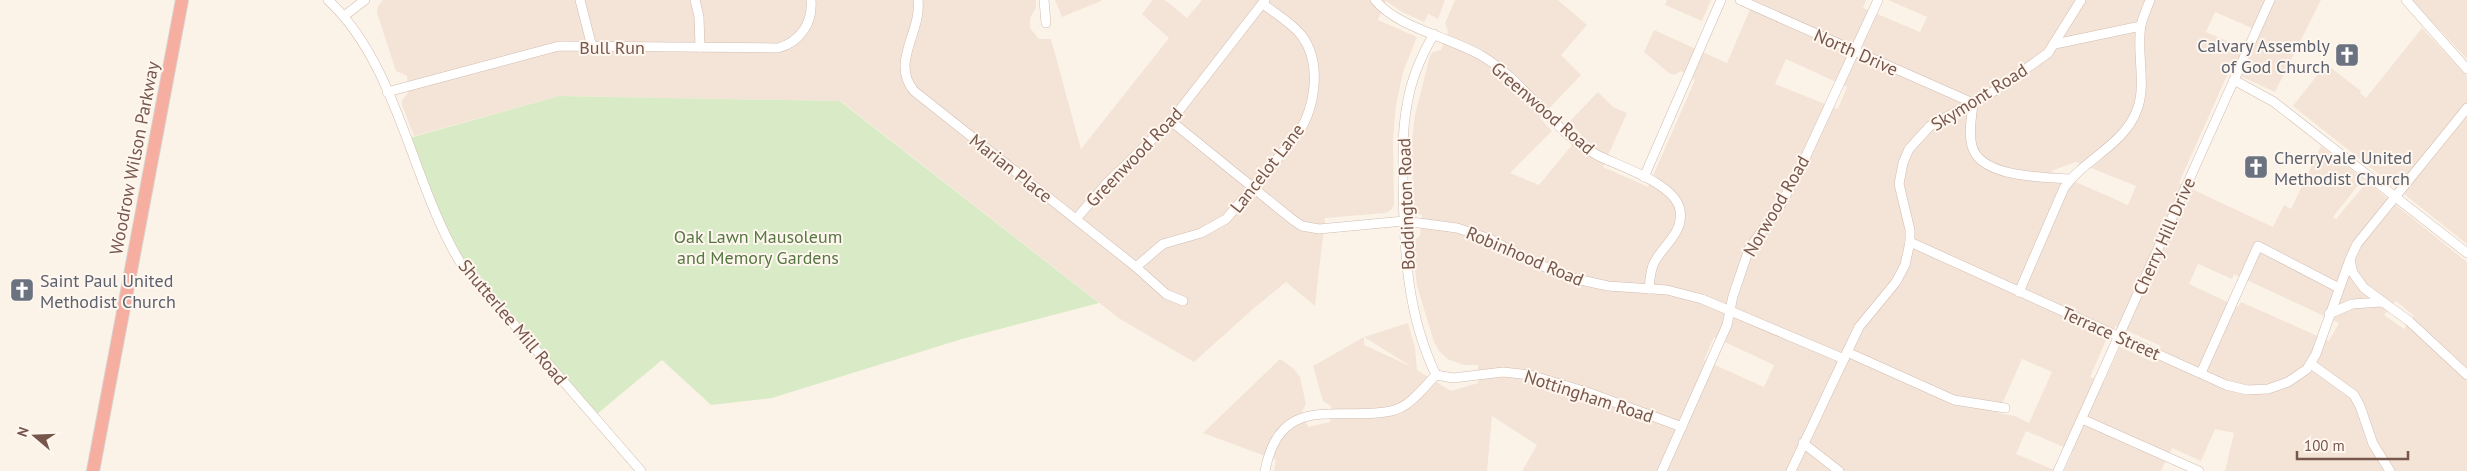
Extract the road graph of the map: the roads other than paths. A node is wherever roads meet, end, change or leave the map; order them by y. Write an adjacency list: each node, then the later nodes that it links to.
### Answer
1 (182, 0): 59 (highway, Woodrow Wilson Parkway)
2 (328, 0): 18 (street, Shutterlee Mill Road)
3 (363, 0): 18 (street)
4 (580, 0): 23 (street)
5 (696, 0): 24 (street)
6 (811, 0): 24 (street, Bull Run)
7 (918, 0): 36 (street, Marian Place)
8 (1044, 0): 19 (street)
9 (1375, 0): 21 (street, Greenwood Road)
10 (1722, 0): 32 (street)
11 (1740, 0): 25 (street, North Drive)
12 (1878, 0): 25 (street, Norwood Road)
13 (2081, 0): 22 (street, Skymont Road)
14 (2150, 0): 20 (street)
15 (2270, 0): 27 (street, Cherry Hill Drive)
16 (2406, 0): 26 (street)
17 (1264, 2): 31 (street, Greenwood Road); 34 (street, Lancelot Lane)
18 (344, 16): 28 (street, Shutterlee Mill Road)
19 (1046, 23)
20 (2141, 26): 22 (street); 33 (street)
21 (1434, 34): 32 (street, Greenwood Road); 37 (street, Boddington Road)
22 (2055, 44): 29 (street, Skymont Road)
23 (592, 47): 24 (street, Bull Run); 28 (street, Bull Run)
24 (700, 47)
25 (1855, 52): 29 (street, North Drive); 47 (street, Norwood Road)
26 (2467, 69)
27 (2234, 80): 35 (street); 49 (street, Cherry Hill Drive)
28 (387, 92): 60 (street, Shutterlee Mill Road)
29 (1973, 103): 33 (street); 38 (street, Skymont Road)
30 (2467, 108): 35 (street)
31 (1171, 121): 34 (street, Robinhood Road); 36 (street, Greenwood Road)
32 (1644, 178): 43 (street, Greenwood Road)
33 (2070, 179): 44 (street)
34 (1254, 187): 37 (street, Robinhood Road); 41 (street, Lancelot Lane)
35 (2396, 196): 39 (street); 40 (street)
36 (1076, 219): 41 (street, Marian Place)
37 (1404, 221): 43 (street, Robinhood Road); 53 (street, Boddington Road)
38 (1910, 242): 44 (street, Terrace Street); 50 (street, Skymont Road)
39 (2467, 254)
40 (2350, 259): 42 (street); 46 (street)
41 (1136, 267): 45 (street, Marian Place)
42 (2339, 288): 48 (street); 52 (street)
43 (1649, 289): 47 (street, Robinhood Road)
44 (2018, 292): 49 (street, Terrace Street)
45 (1183, 301)
46 (2382, 302): 48 (street); 54 (street)
47 (1731, 311): 50 (street, Robinhood Road); 57 (street, Norwood Road)
48 (2329, 314): 51 (street)
49 (2118, 337): 52 (street, Terrace Street); 56 (street, Cherry Hill Drive)
50 (1845, 355): 55 (street, Robinhood Road); 58 (street, Skymont Road)
51 (2311, 364): 52 (street, Terrace Street); 67 (street)
52 (2201, 373)
53 (1436, 375): 57 (street, Nottingham Road); 61 (street)
54 (2467, 375)
55 (2005, 408)
56 (2082, 419): 65 (street, Cherry Hill Drive); 66 (street)
57 (1682, 427): 62 (street, Norwood Road)
58 (1804, 443): 63 (street, Skymont Road); 64 (street)
59 (93, 471)
60 (640, 471)
61 (1265, 471)
62 (1662, 471)
63 (1791, 471)
64 (1839, 471)
65 (2058, 471)
66 (2199, 471)
67 (2390, 471)

